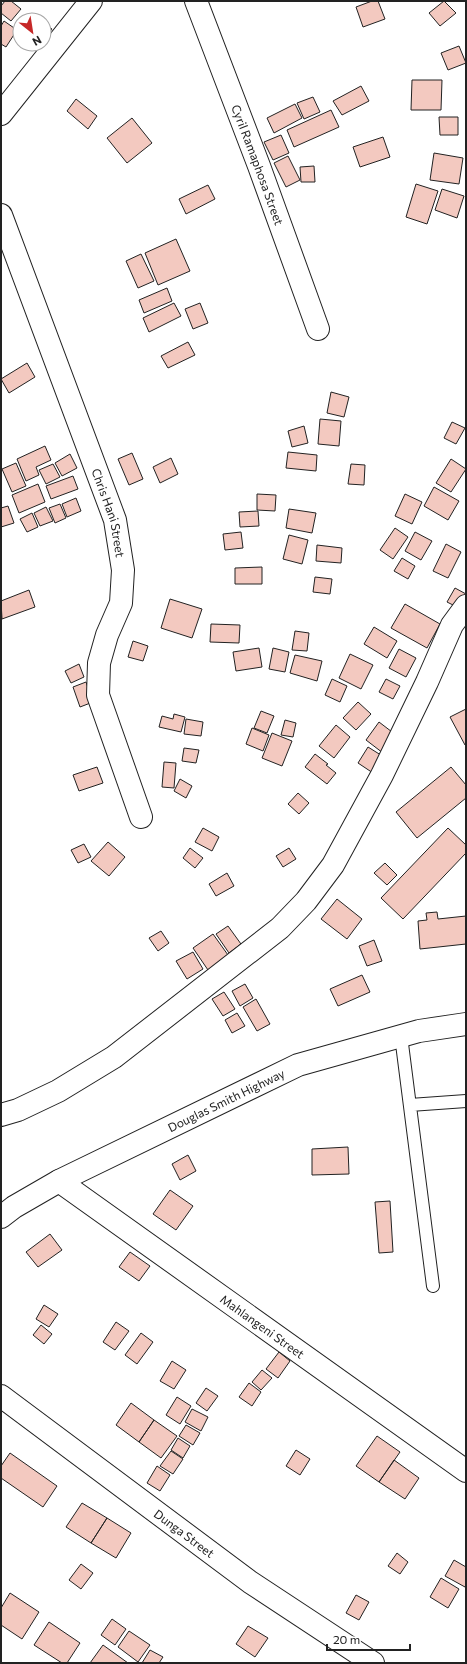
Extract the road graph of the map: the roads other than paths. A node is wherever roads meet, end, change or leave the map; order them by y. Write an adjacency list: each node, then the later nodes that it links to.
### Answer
1 (91, 1): 3 (street)
2 (196, 1): 5 (street, Cyril Ramaphosa Street)
3 (1, 114)
4 (1, 215): 7 (street, Chris Hani Street)
5 (318, 329)
6 (466, 606): 12 (street)
7 (141, 817)
8 (466, 1024): 9 (street, Douglas Smith Highway)
9 (401, 1036): 11 (lane); 13 (street, Douglas Smith Highway)
10 (466, 1101): 11 (lane)
11 (410, 1105): 15 (lane)
12 (1, 1115)
13 (59, 1181): 14 (street, Douglas Smith Highway); 17 (street, Mahlangeni Street)
14 (1, 1217)
15 (433, 1286)
16 (1, 1396): 18 (street, Dunga Street)
17 (466, 1471)
18 (373, 1663)

